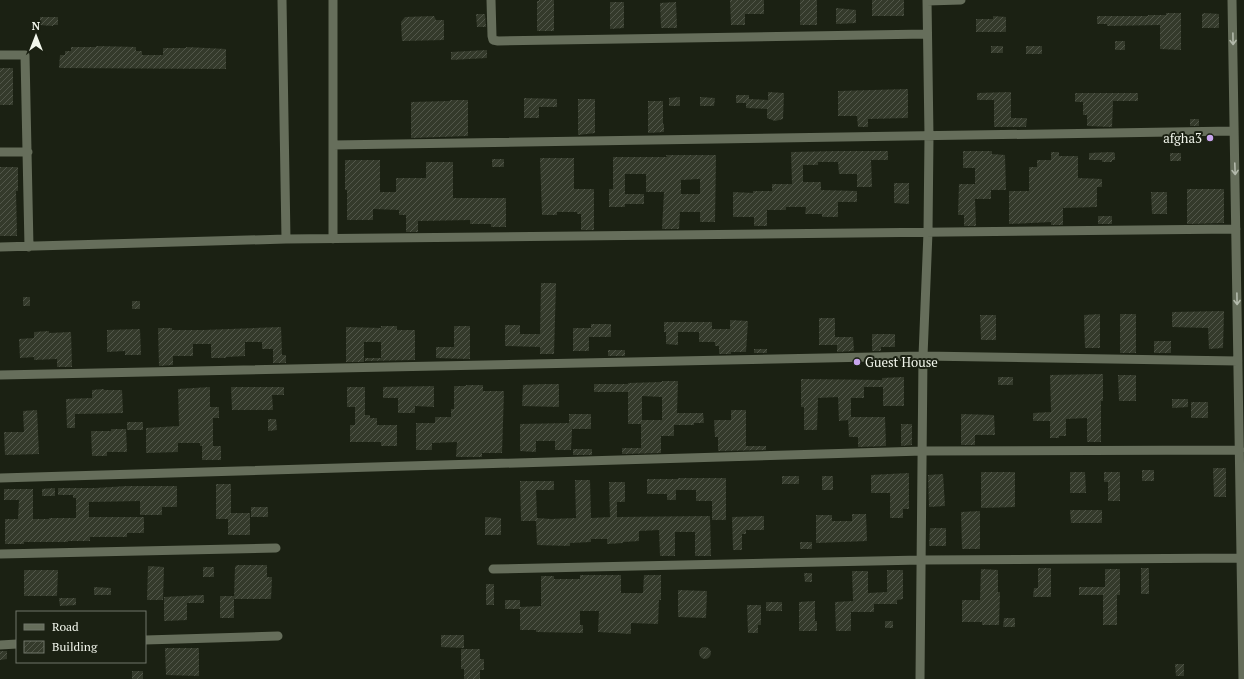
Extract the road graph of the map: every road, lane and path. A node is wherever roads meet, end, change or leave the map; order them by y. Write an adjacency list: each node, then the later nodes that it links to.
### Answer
1 (282, 0): 16 (street)
2 (333, 0): 11 (street)
3 (491, 0): 7 (street)
4 (927, 0): 5 (street); 7 (street)
5 (961, 0)
6 (1232, 0): 9 (street, one-way to 9)
7 (927, 34): 10 (street)
8 (0, 55): 13 (street)
9 (1234, 131): 10 (street); 14 (street, one-way to 14)
10 (929, 136): 11 (street); 15 (street)
11 (333, 145): 17 (street)
12 (0, 152): 13 (street)
13 (28, 152): 18 (street)
14 (1236, 229): 15 (street); 20 (street)
15 (928, 232): 17 (street); 21 (street)
16 (286, 239): 17 (street); 18 (street)
17 (333, 239)
18 (29, 246): 19 (street)
19 (0, 247)
20 (1240, 275): 22 (street, one-way to 22)
21 (923, 356): 22 (street); 23 (street); 25 (street)
22 (1238, 361): 24 (street)
23 (0, 375)
24 (1240, 450): 25 (street); 29 (street)
25 (923, 451): 26 (street); 30 (street)
26 (0, 478)
27 (276, 548): 28 (street)
28 (0, 554)
29 (1242, 558): 30 (street); 37 (street)
30 (922, 560): 31 (street); 36 (street)
31 (493, 569)
32 (278, 636): 33 (street)
33 (146, 640)
34 (16, 644): 35 (street)
35 (0, 645)
36 (920, 679)
37 (1243, 679)

